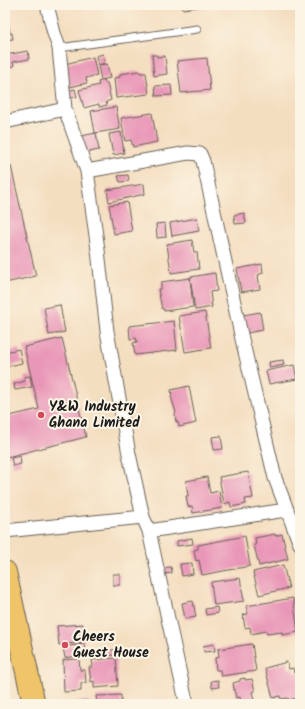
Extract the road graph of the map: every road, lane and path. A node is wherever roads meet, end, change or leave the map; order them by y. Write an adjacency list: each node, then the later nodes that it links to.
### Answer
1 (47, 5): 3 (street)
2 (198, 28): 3 (lane)
3 (59, 48): 4 (street)
4 (65, 109): 5 (street); 6 (street)
5 (5, 122)
6 (87, 171): 7 (street); 8 (street)
7 (286, 510): 10 (street); 11 (street)
8 (143, 517): 9 (street); 10 (street)
9 (5, 531)
10 (149, 531): 14 (street)
11 (300, 542)
12 (5, 572): 13 (highway)
13 (34, 704)
14 (188, 704)

